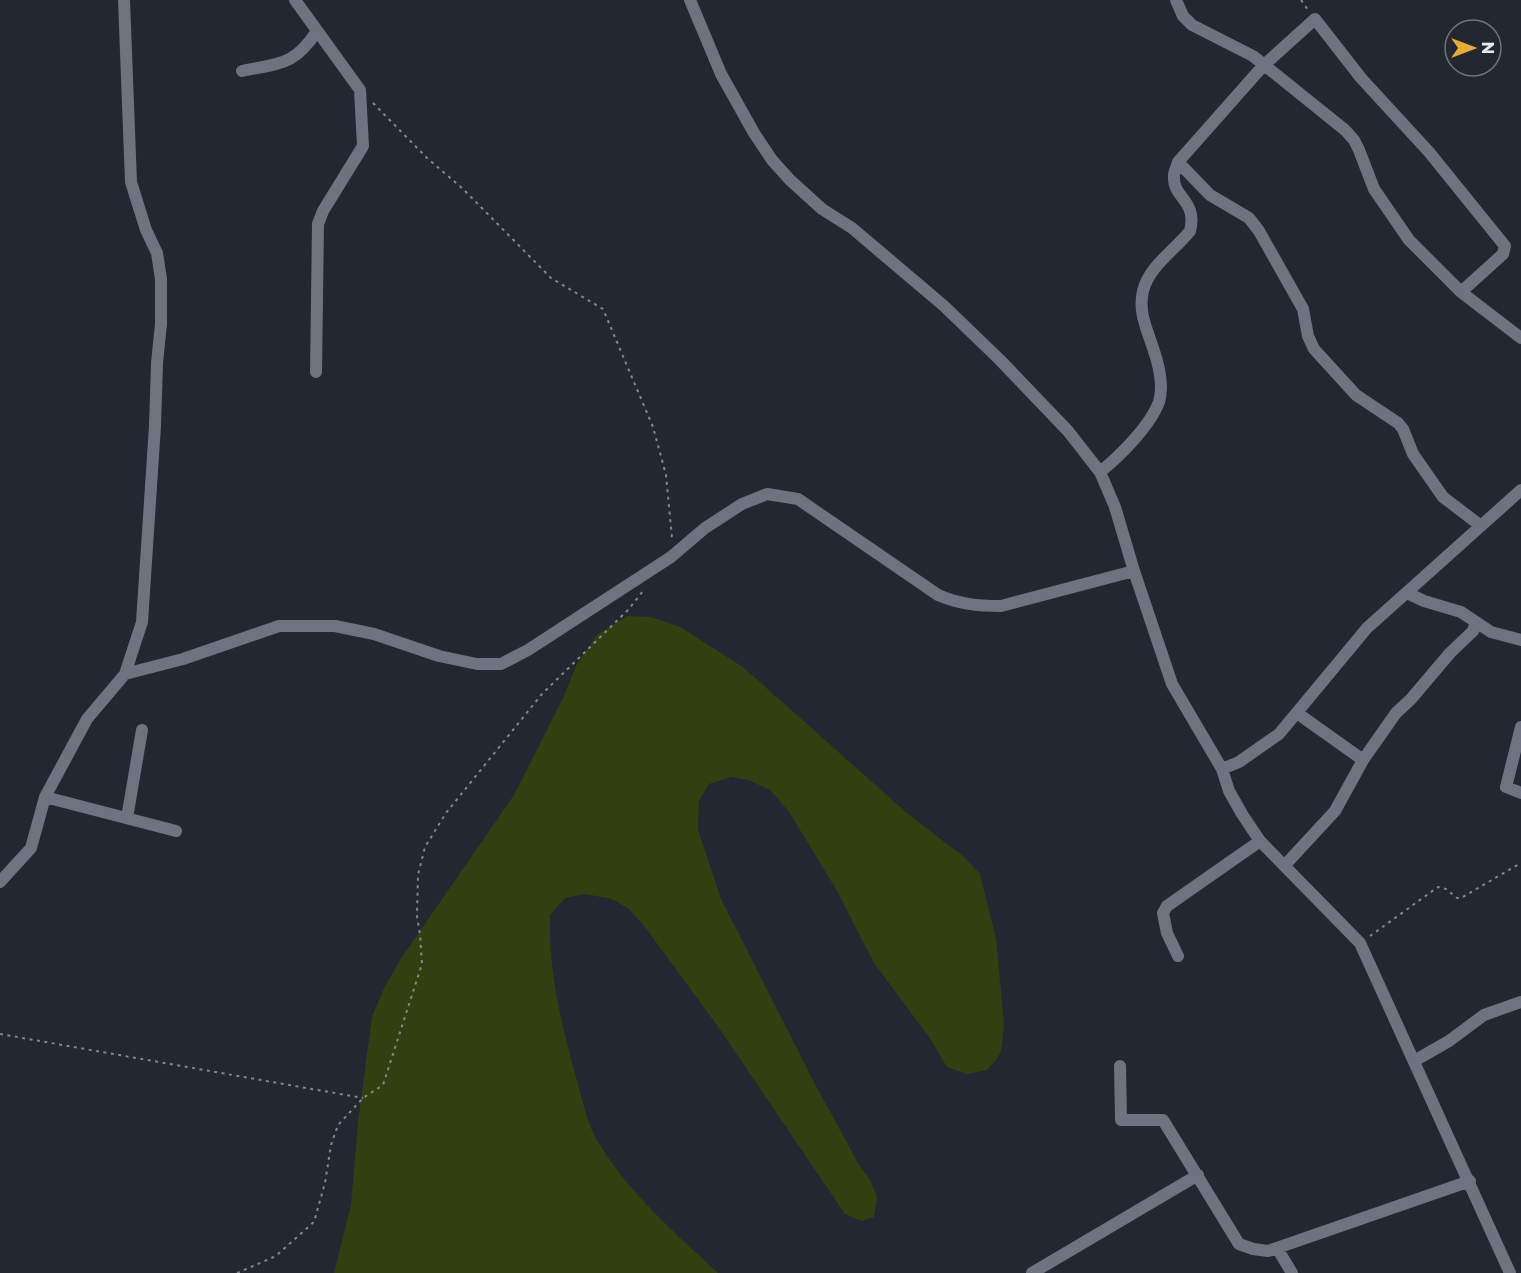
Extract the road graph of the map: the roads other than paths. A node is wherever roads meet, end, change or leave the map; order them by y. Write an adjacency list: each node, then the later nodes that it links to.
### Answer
1 (124, 0): 19 (street)
2 (295, 0): 5 (street)
3 (690, 0): 12 (street)
4 (1176, 0): 6 (street)
5 (317, 31): 7 (street); 11 (street)
6 (1263, 66): 8 (street); 9 (street); 9 (street)
7 (242, 71)
8 (1178, 162): 12 (street); 14 (street)
9 (1461, 292): 10 (street)
10 (1521, 338)
11 (316, 372)
12 (1100, 472): 15 (street)
13 (1521, 490): 14 (street)
14 (1481, 526): 16 (street)
15 (1134, 571): 19 (street); 24 (street)
16 (1407, 593): 17 (street); 20 (street)
17 (1476, 622): 18 (street); 23 (street)
18 (1521, 640)
19 (125, 674): 26 (street)
20 (1297, 713): 23 (street); 24 (street)
21 (1521, 727): 25 (street)
22 (142, 730): 27 (street)
23 (1363, 760): 30 (street)
24 (1222, 769): 29 (street)
25 (1521, 793)
26 (45, 797): 27 (street); 31 (street)
27 (127, 818): 28 (street)
28 (176, 831)
29 (1260, 841): 30 (street); 32 (street)
30 (1285, 864): 34 (street)
31 (0, 882)
32 (1178, 956)
33 (1521, 1002): 34 (street)
34 (1414, 1061): 37 (street)
35 (1120, 1066): 36 (street)
36 (1198, 1175): 38 (street); 39 (street)
37 (1470, 1181): 38 (street); 41 (street)
38 (1277, 1248): 40 (street)
39 (1032, 1273)
40 (1292, 1273)
41 (1510, 1273)

